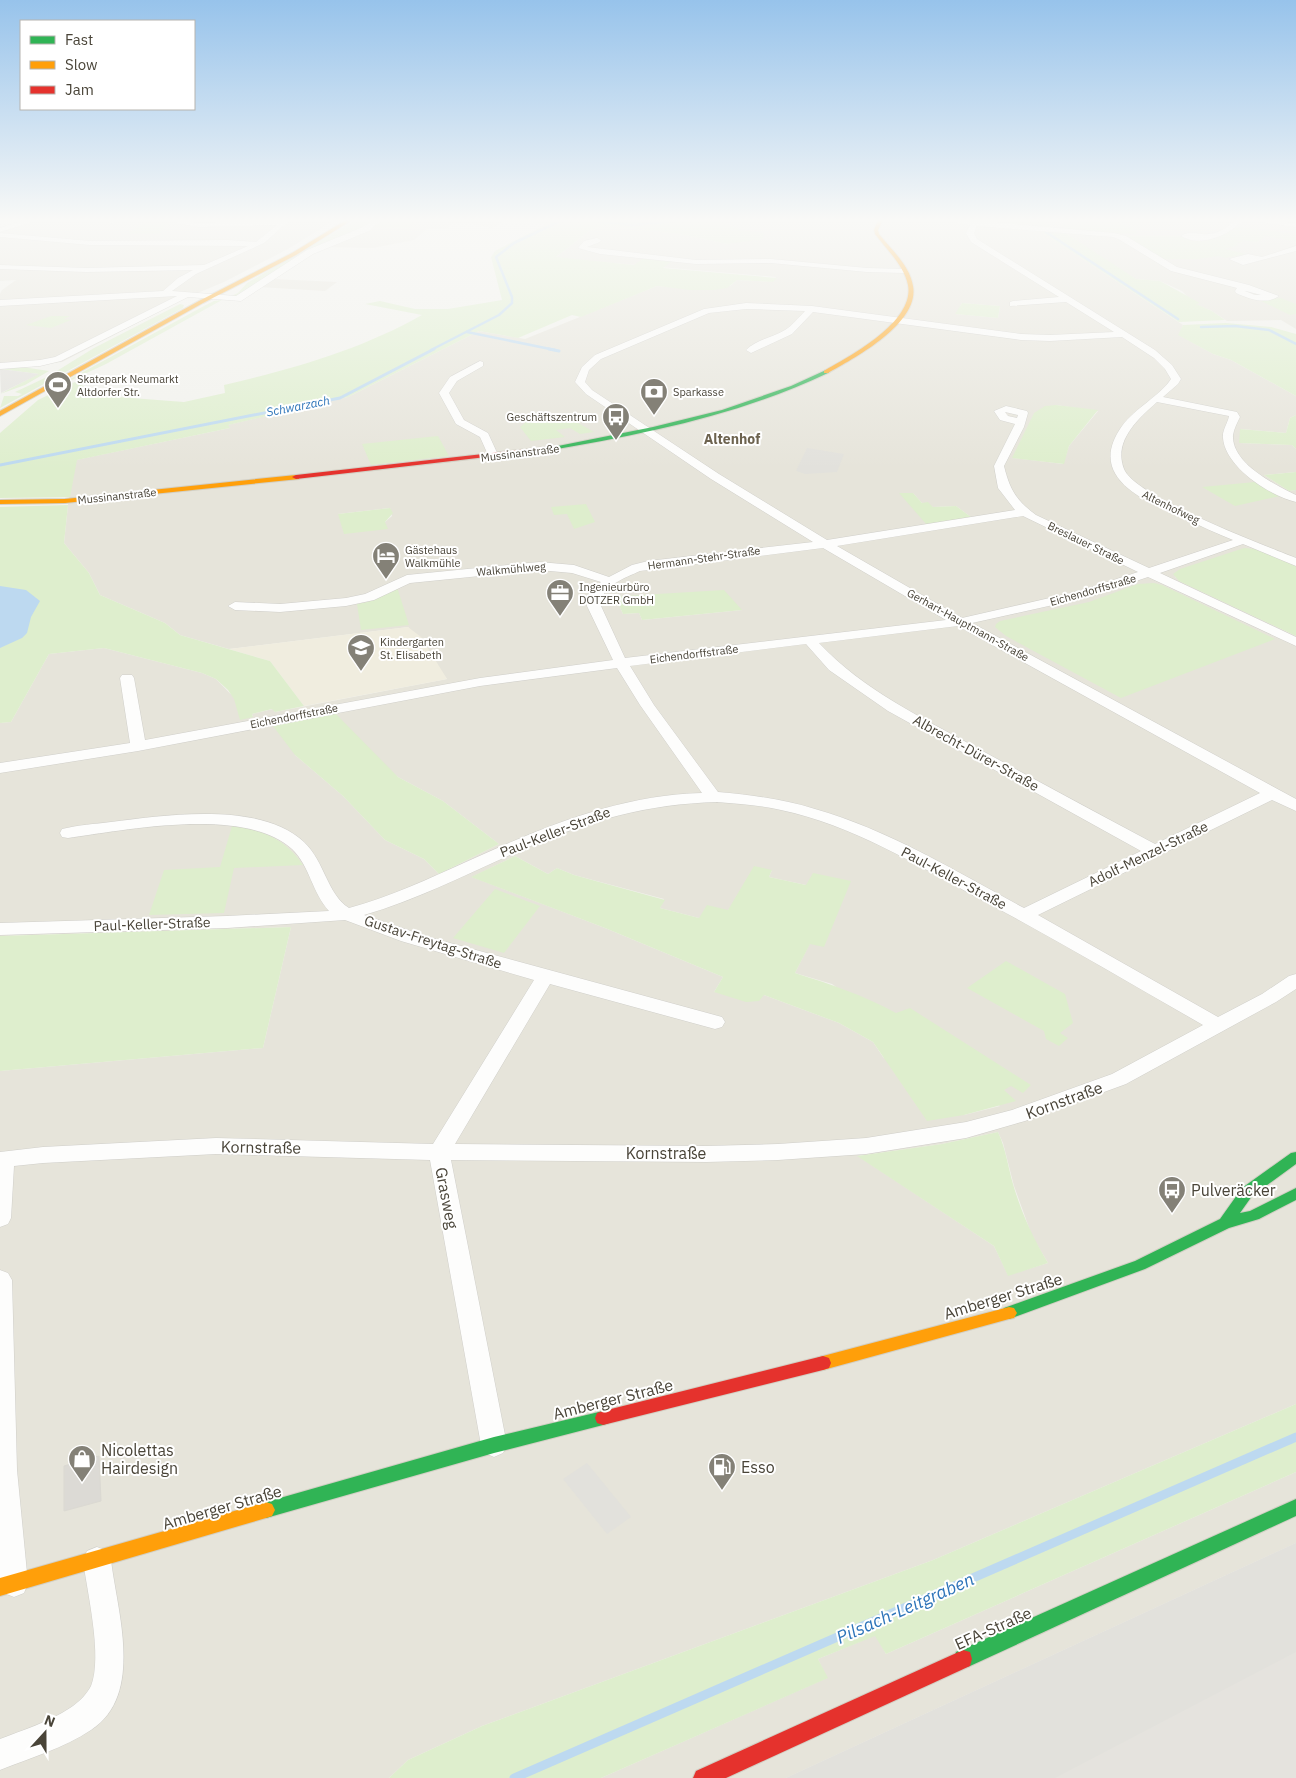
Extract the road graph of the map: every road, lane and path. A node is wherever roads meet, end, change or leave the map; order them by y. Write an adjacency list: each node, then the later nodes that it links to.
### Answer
1 (171, 303): 12 (street)
2 (199, 303): 14 (street)
3 (910, 303): 8 (street, Mussinanstraße)
4 (1023, 303): 6 (street)
5 (1074, 303): 9 (street, Altenhofweg)
6 (1012, 304)
7 (812, 309): 8 (street); 10 (street); 16 (street, Gerhart-Hauptmann-Straße)
8 (896, 321): 9 (street); 16 (street, Mussinanstraße)
9 (1123, 334): 13 (street, Altenhofweg)
10 (751, 350)
11 (480, 364): 17 (street)
12 (0, 366)
13 (1156, 399): 18 (street); 21 (street, Altenhofweg)
14 (0, 414)
15 (1021, 422): 20 (street, Breslauer Straße)
16 (648, 431): 17 (street, Mussinanstraße); 22 (street, Gerhart-Hauptmann-Straße)
17 (494, 456): 19 (street, Mussinanstraße)
18 (1296, 499)
19 (0, 502)
20 (1025, 512): 22 (street, Hermann-Stehr-Straße); 24 (street, Breslauer Straße)
21 (1244, 540): 23 (street, Altenhofweg); 24 (street, Eichendorffstraße)
22 (825, 544): 25 (street, Hermann-Stehr-Straße); 27 (street, Gerhart-Hauptmann-Straße)
23 (1296, 562)
24 (1149, 573): 27 (street, Eichendorffstraße); 29 (street, Breslauer Straße)
25 (610, 581): 26 (street, Walkmühlweg); 30 (street, Hermann-Stehr-Straße)
26 (236, 606)
27 (960, 622): 28 (street, Eichendorffstraße); 34 (street, Gerhart-Hauptmann-Straße)
28 (809, 640): 30 (street, Eichendorffstraße); 38 (street, Albrecht-Dürer-Straße)
29 (1296, 642)
30 (620, 663): 32 (street, Eichendorffstraße); 35 (street, Hermann-Stehr-Straße)
31 (127, 678): 32 (street)
32 (138, 746): 33 (street, Eichendorffstraße)
33 (0, 768)
34 (1273, 793): 36 (street, Gerhart-Hauptmann-Straße); 38 (street, Adolf-Menzel-Straße)
35 (713, 797): 39 (street, Paul-Keller-Straße); 40 (street, Paul-Keller-Straße)
36 (1296, 806)
37 (68, 833): 39 (street, Gustav-Freytag-Straße)
38 (1154, 851): 40 (street, Adolf-Menzel-Straße)
39 (347, 914): 41 (street, Paul-Keller-Straße); 42 (street, Gustav-Freytag-Straße)
40 (1024, 915): 45 (street, Paul-Keller-Straße)
41 (0, 929)
42 (544, 977): 44 (street, Gustav-Freytag-Straße); 46 (street, Grasweg)
43 (1296, 980): 45 (street, Kornstraße)
44 (715, 1022)
45 (1218, 1025): 46 (street, Kornstraße)
46 (439, 1152): 48 (street, Kornstraße); 54 (street, Grasweg)
47 (1296, 1157): 51 (street, Amberger Straße)
48 (2, 1160): 50 (street)
49 (1296, 1193): 51 (street, Amberger Straße)
50 (0, 1218)
51 (1226, 1223): 54 (street, Amberger Straße)
52 (0, 1280): 53 (street)
53 (1, 1343): 55 (street)
54 (494, 1444): 57 (street, Amberger Straße)
55 (2, 1475): 58 (street)
56 (1296, 1507): 60 (street, EFA-Straße)
57 (97, 1560): 58 (street, Amberger Straße); 59 (street)
58 (7, 1585)
59 (0, 1755)
60 (703, 1778)

